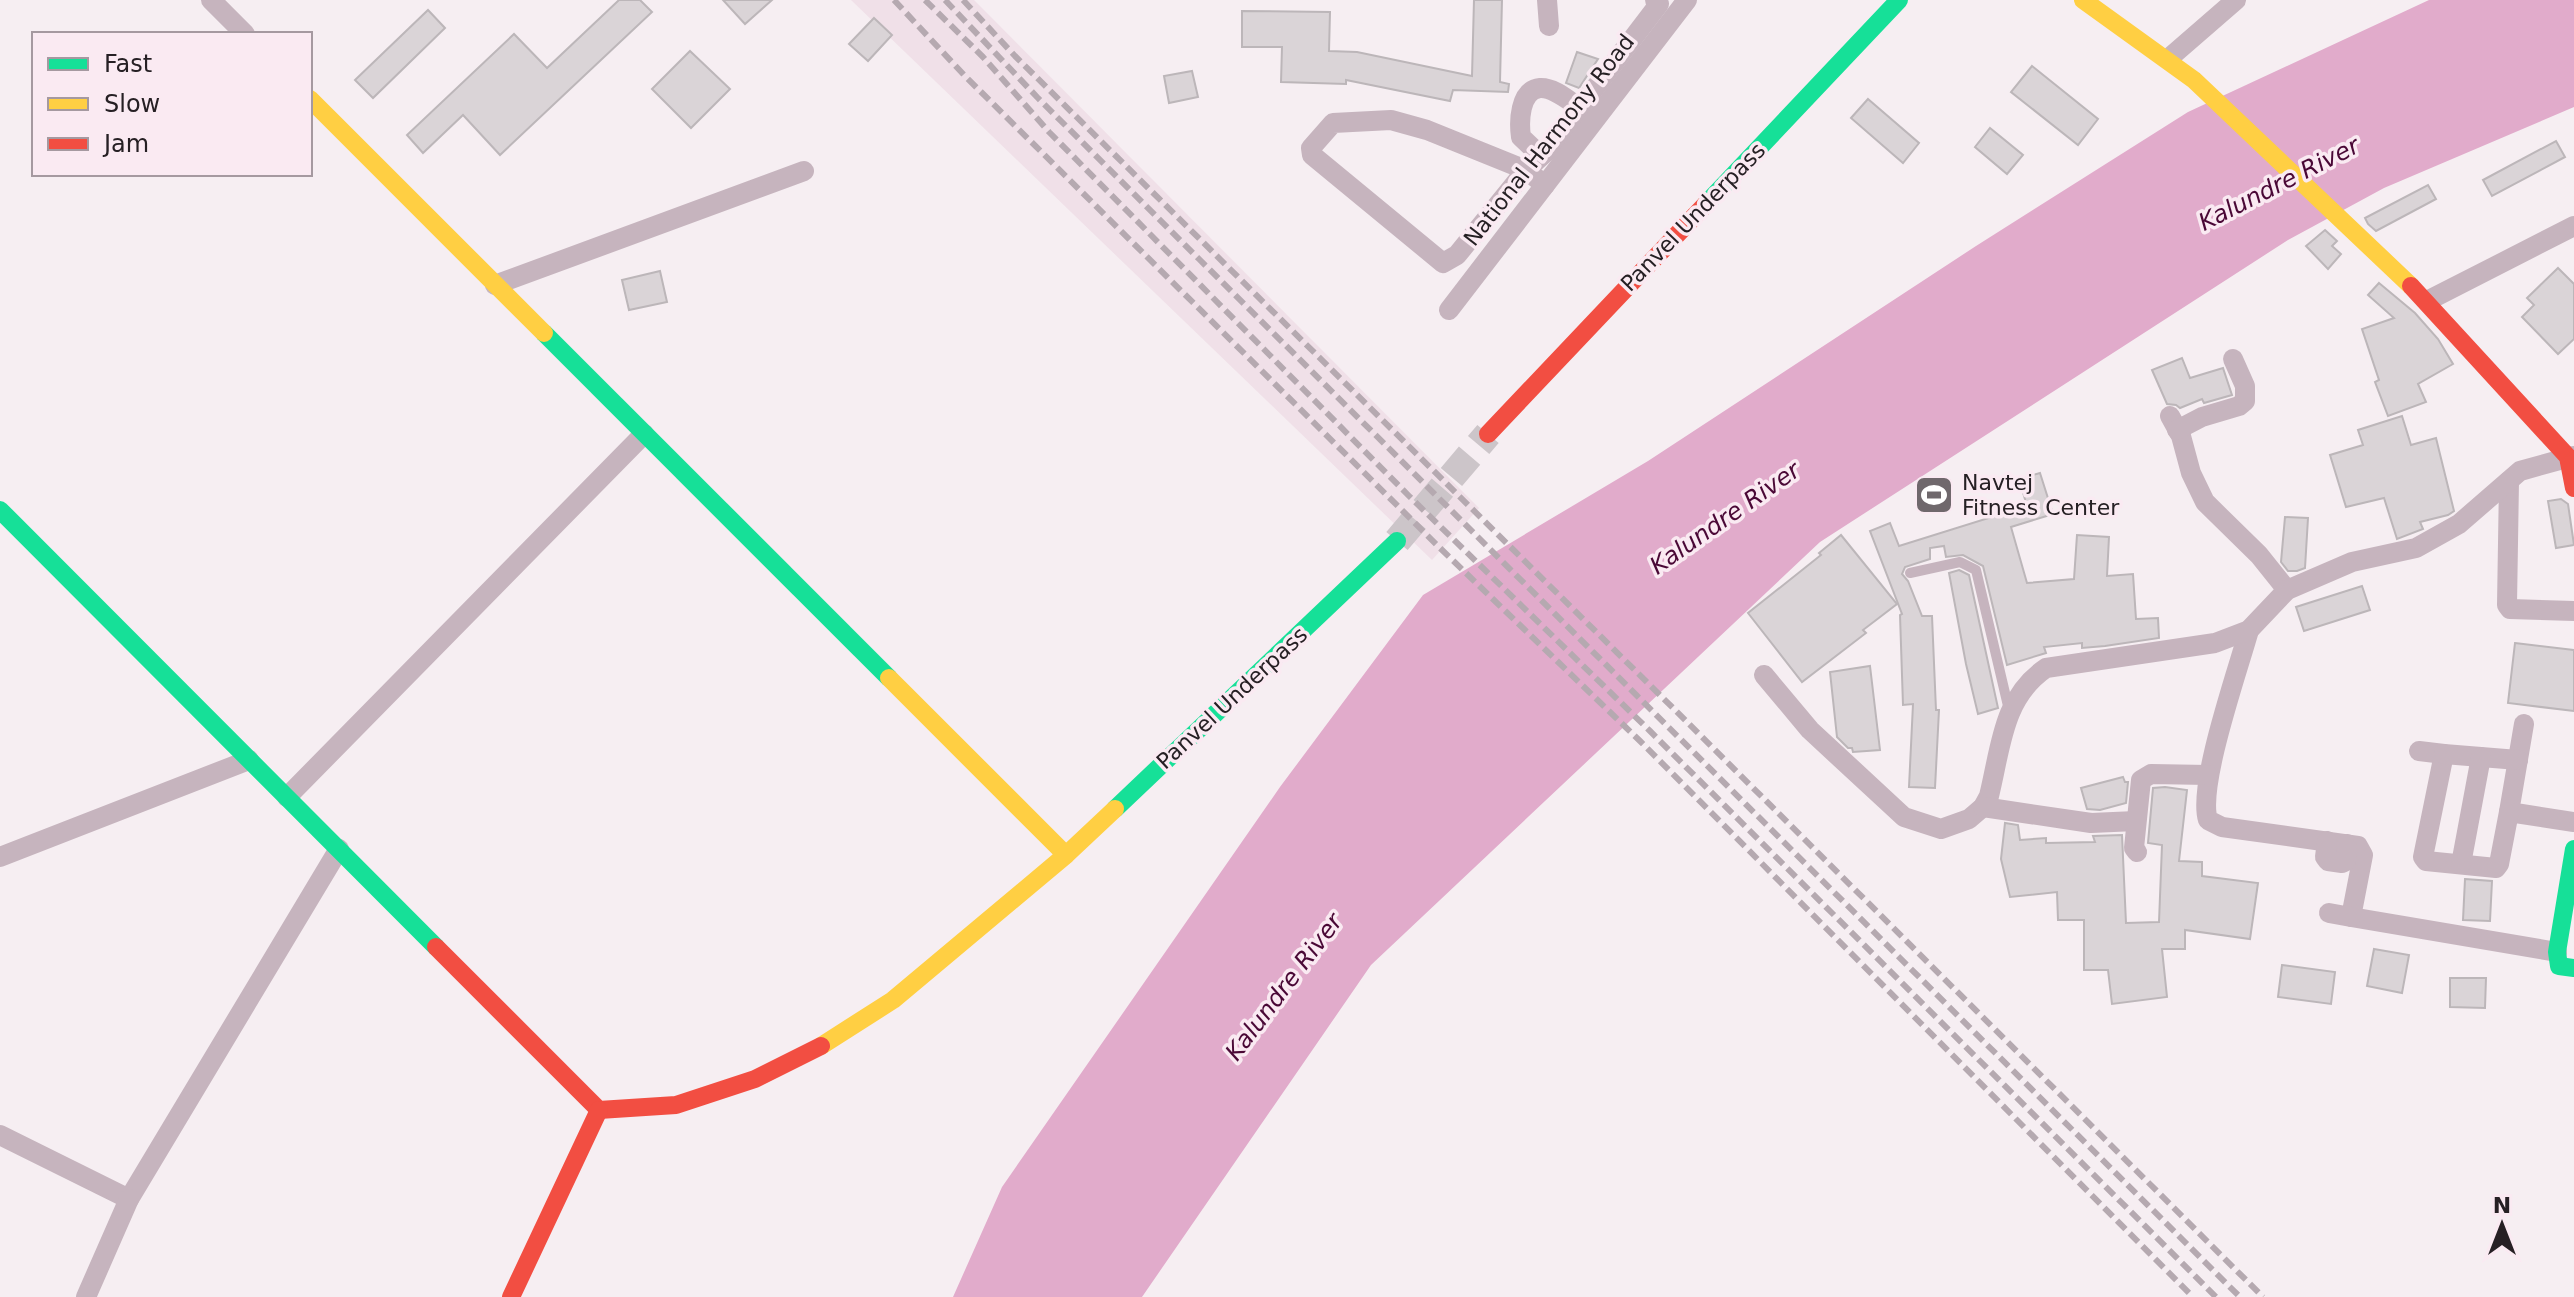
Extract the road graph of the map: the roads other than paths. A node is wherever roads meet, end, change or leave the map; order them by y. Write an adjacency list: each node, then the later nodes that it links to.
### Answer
1 (211, 0): 8 (street)
2 (1547, 0): 7 (street)
3 (1899, 0): 23 (main road, Panvel Underpass)
4 (2083, 0): 9 (main road)
5 (2236, 0): 9 (street)
6 (1667, 4): 11 (street); 14 (street, National Harmony Road)
7 (1549, 26)
8 (243, 32)
9 (2168, 59): 19 (main road)
10 (312, 101): 18 (main road)
11 (1580, 108): 12 (street); 12 (street)
12 (1534, 163): 14 (street); 16 (street); 16 (street)
13 (804, 171): 18 (street)
14 (1545, 185): 17 (street, National Harmony Road)
15 (2574, 226): 19 (street)
16 (1457, 255): 17 (street)
17 (1478, 271): 20 (street, National Harmony Road)
18 (495, 285): 22 (main road)
19 (2427, 301): 24 (main road)
20 (1449, 310)
21 (2233, 359): 30 (street)
22 (644, 434): 42 (street); 50 (main road)
23 (1488, 434)
24 (2571, 456): 25 (street); 26 (main road)
25 (2509, 481): 30 (street); 31 (street)
26 (2574, 488)
27 (0, 510): 39 (main road)
28 (1397, 541): 50 (main road, Panvel Underpass)
29 (1910, 573): 34 (lane)
30 (2287, 590): 32 (street)
31 (2574, 611)
32 (2249, 630): 34 (street); 41 (street)
33 (1764, 675): 43 (street)
34 (2009, 710): 43 (street)
35 (2524, 724): 40 (street)
36 (2419, 751): 37 (street)
37 (2444, 754): 38 (street); 52 (street)
38 (2481, 757): 40 (street); 52 (street)
39 (249, 760): 42 (main road); 51 (street)
40 (2518, 760): 44 (street)
41 (2208, 775): 45 (street); 54 (street)
42 (287, 797): 47 (main road)
43 (1983, 807): 45 (street)
44 (2509, 812): 46 (street); 52 (street)
45 (2136, 821): 49 (street)
46 (2574, 822)
47 (339, 849): 57 (main road); 59 (street)
48 (2574, 849): 55 (main road)
49 (2137, 852)
50 (1066, 855): 57 (main road, Panvel Underpass)
51 (0, 857)
52 (2461, 864)
53 (2329, 913): 54 (street)
54 (2351, 917): 55 (street)
55 (2557, 952): 56 (main road)
56 (2574, 968)
57 (599, 1110): 61 (main road)
58 (0, 1135): 59 (street)
59 (129, 1199): 60 (street)
60 (86, 1297)
61 (511, 1297)

